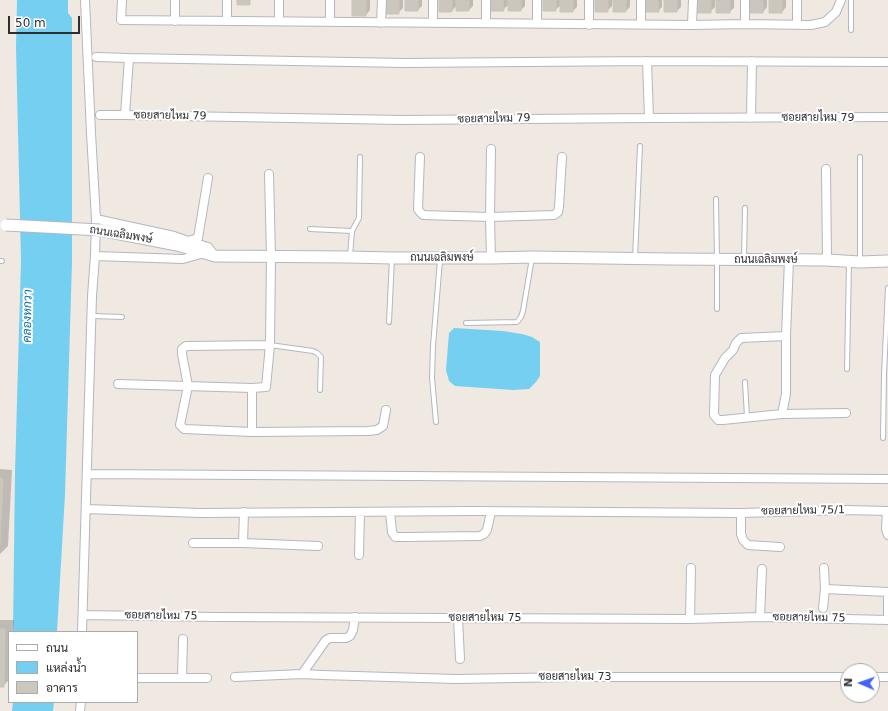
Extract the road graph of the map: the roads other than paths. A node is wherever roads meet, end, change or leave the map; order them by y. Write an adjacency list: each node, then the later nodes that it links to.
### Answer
1 (85, 0): 54 (street)
2 (122, 0): 18 (street)
3 (175, 0): 18 (street)
4 (227, 0): 19 (street)
5 (279, 0): 20 (street)
6 (330, 0): 21 (street)
7 (382, 0): 22 (street)
8 (433, 0): 23 (street)
9 (486, 0): 24 (street)
10 (537, 0): 25 (street)
11 (589, 0): 26 (street)
12 (641, 0): 29 (street)
13 (693, 0): 30 (street)
14 (745, 0): 27 (street)
15 (797, 0): 28 (street)
16 (841, 0): 28 (street)
17 (851, 0): 31 (lane)
18 (175, 21): 19 (street)
19 (227, 21): 20 (street)
20 (279, 21): 21 (street)
21 (330, 22): 22 (street)
22 (381, 23): 23 (street)
23 (434, 23): 24 (street)
24 (486, 23): 25 (street)
25 (537, 23): 26 (street)
26 (589, 24): 29 (street)
27 (745, 24): 28 (street); 30 (street)
28 (797, 24)
29 (641, 25): 30 (street)
30 (692, 25)
31 (851, 30)
32 (96, 57): 33 (street)
33 (129, 58): 34 (street); 38 (street, ซอยสายไหม 79)
34 (647, 61): 35 (street); 40 (street)
35 (752, 61): 36 (street); 41 (street)
36 (888, 62)
37 (100, 115): 38 (street)
38 (125, 115): 40 (street, ซอยสายไหม 79)
39 (888, 117): 41 (street, ซอยสายไหม 79)
40 (649, 118): 41 (street, ซอยสายไหม 79)
41 (751, 118)
42 (640, 146): 67 (lane)
43 (491, 149): 53 (street)
44 (360, 157): 57 (lane)
45 (420, 157): 53 (street)
46 (562, 157): 53 (street)
47 (860, 157): 73 (lane)
48 (826, 169): 71 (street)
49 (270, 174): 61 (street)
50 (208, 178): 58 (street)
51 (716, 199): 68 (lane)
52 (745, 208): 69 (lane)
53 (490, 217): 66 (street)
54 (96, 219): 58 (street); 60 (street)
55 (3, 225): 59 (main road, ถนนเฉลิมพงษ์, bridge)
56 (310, 229): 57 (lane)
57 (352, 231): 62 (lane)
58 (188, 241): 59 (street)
59 (210, 254): 60 (street); 61 (main road, ถนนเฉลิมพงษ์)
60 (95, 256): 76 (street)
61 (271, 256): 62 (main road, ถนนเฉลิมพงษ์); 81 (street)
62 (350, 256): 64 (main road, ถนนเฉลิมพงษ์)
63 (532, 257): 66 (main road, ถนนเฉลิมพงษ์); 67 (main road, ถนนเฉลิมพงษ์); 79 (lane)
64 (392, 258): 65 (main road, ถนนเฉลิมพงษ์); 78 (lane)
65 (441, 258): 66 (main road, ถนนเฉลิมพงษ์); 93 (lane)
66 (491, 258)
67 (635, 258): 68 (main road, ถนนเฉลิมพงษ์)
68 (717, 259): 69 (main road, ถนนเฉลิมพงษ์); 75 (lane)
69 (744, 260): 70 (main road, ถนนเฉลิมพงษ์)
70 (789, 260): 71 (main road, ถนนเฉลิมพงษ์); 80 (street)
71 (827, 260): 73 (main road, ถนนเฉลิมพงษ์)
72 (888, 261): 73 (main road, ถนนเฉลิมพงษ์)
73 (855, 262): 82 (lane)
74 (888, 288): 83 (lane)
75 (717, 309)
76 (91, 316): 77 (lane); 97 (street)
77 (122, 317)
78 (389, 322)
79 (466, 323)
80 (786, 336): 91 (street); 92 (street)
81 (270, 346): 86 (street); 87 (street); 88 (lane)
82 (847, 369)
83 (886, 374): 94 (lane)
84 (745, 382): 92 (lane)
85 (118, 384): 86 (street)
86 (188, 386): 87 (street); 95 (street)
87 (252, 388): 95 (street)
88 (320, 390)
89 (386, 410): 95 (street)
90 (846, 413): 91 (street)
91 (782, 414): 92 (street)
92 (747, 418)
93 (436, 422)
94 (886, 425): 96 (lane)
95 (252, 432)
96 (883, 438)
97 (87, 474): 98 (street); 99 (street)
98 (888, 479)
99 (86, 509): 101 (street, ซอยสายไหม 75/1); 118 (street)
100 (888, 511): 105 (street, ซอยสายไหม 75/1); 106 (street)
101 (244, 512): 102 (street, ซอยสายไหม 75/1); 108 (street)
102 (360, 512): 103 (street, ซอยสายไหม 75/1); 111 (street)
103 (390, 512): 104 (street, ซอยสายไหม 75/1); 104 (street)
104 (491, 512): 105 (street, ซอยสายไหม 75/1)
105 (741, 513): 110 (street)
106 (888, 535)
107 (193, 543): 108 (street)
108 (243, 543): 109 (street)
109 (318, 546)
110 (780, 547)
111 (359, 555)
112 (690, 568): 122 (street)
113 (824, 568): 115 (street)
114 (762, 569): 120 (street)
115 (825, 589): 116 (street); 117 (street)
116 (888, 592): 123 (street)
117 (823, 608)
118 (83, 615): 119 (street, ซอยสายไหม 75); 124 (street)
119 (355, 617): 121 (street, ซอยสายไหม 75); 127 (street)
120 (760, 617): 122 (street, ซอยสายไหม 75); 123 (street, ซอยสายไหม 75)
121 (458, 618): 122 (street, ซอยสายไหม 75); 126 (street)
122 (690, 619)
123 (888, 619)
124 (82, 631)
125 (182, 639): 131 (street)
126 (460, 659)
127 (302, 674): 128 (street, ซอยสายไหม 73); 129 (street, ซอยสายไหม 73)
128 (235, 677)
129 (840, 677)
130 (138, 678): 131 (street)
131 (182, 678): 132 (street)
132 (207, 678)

